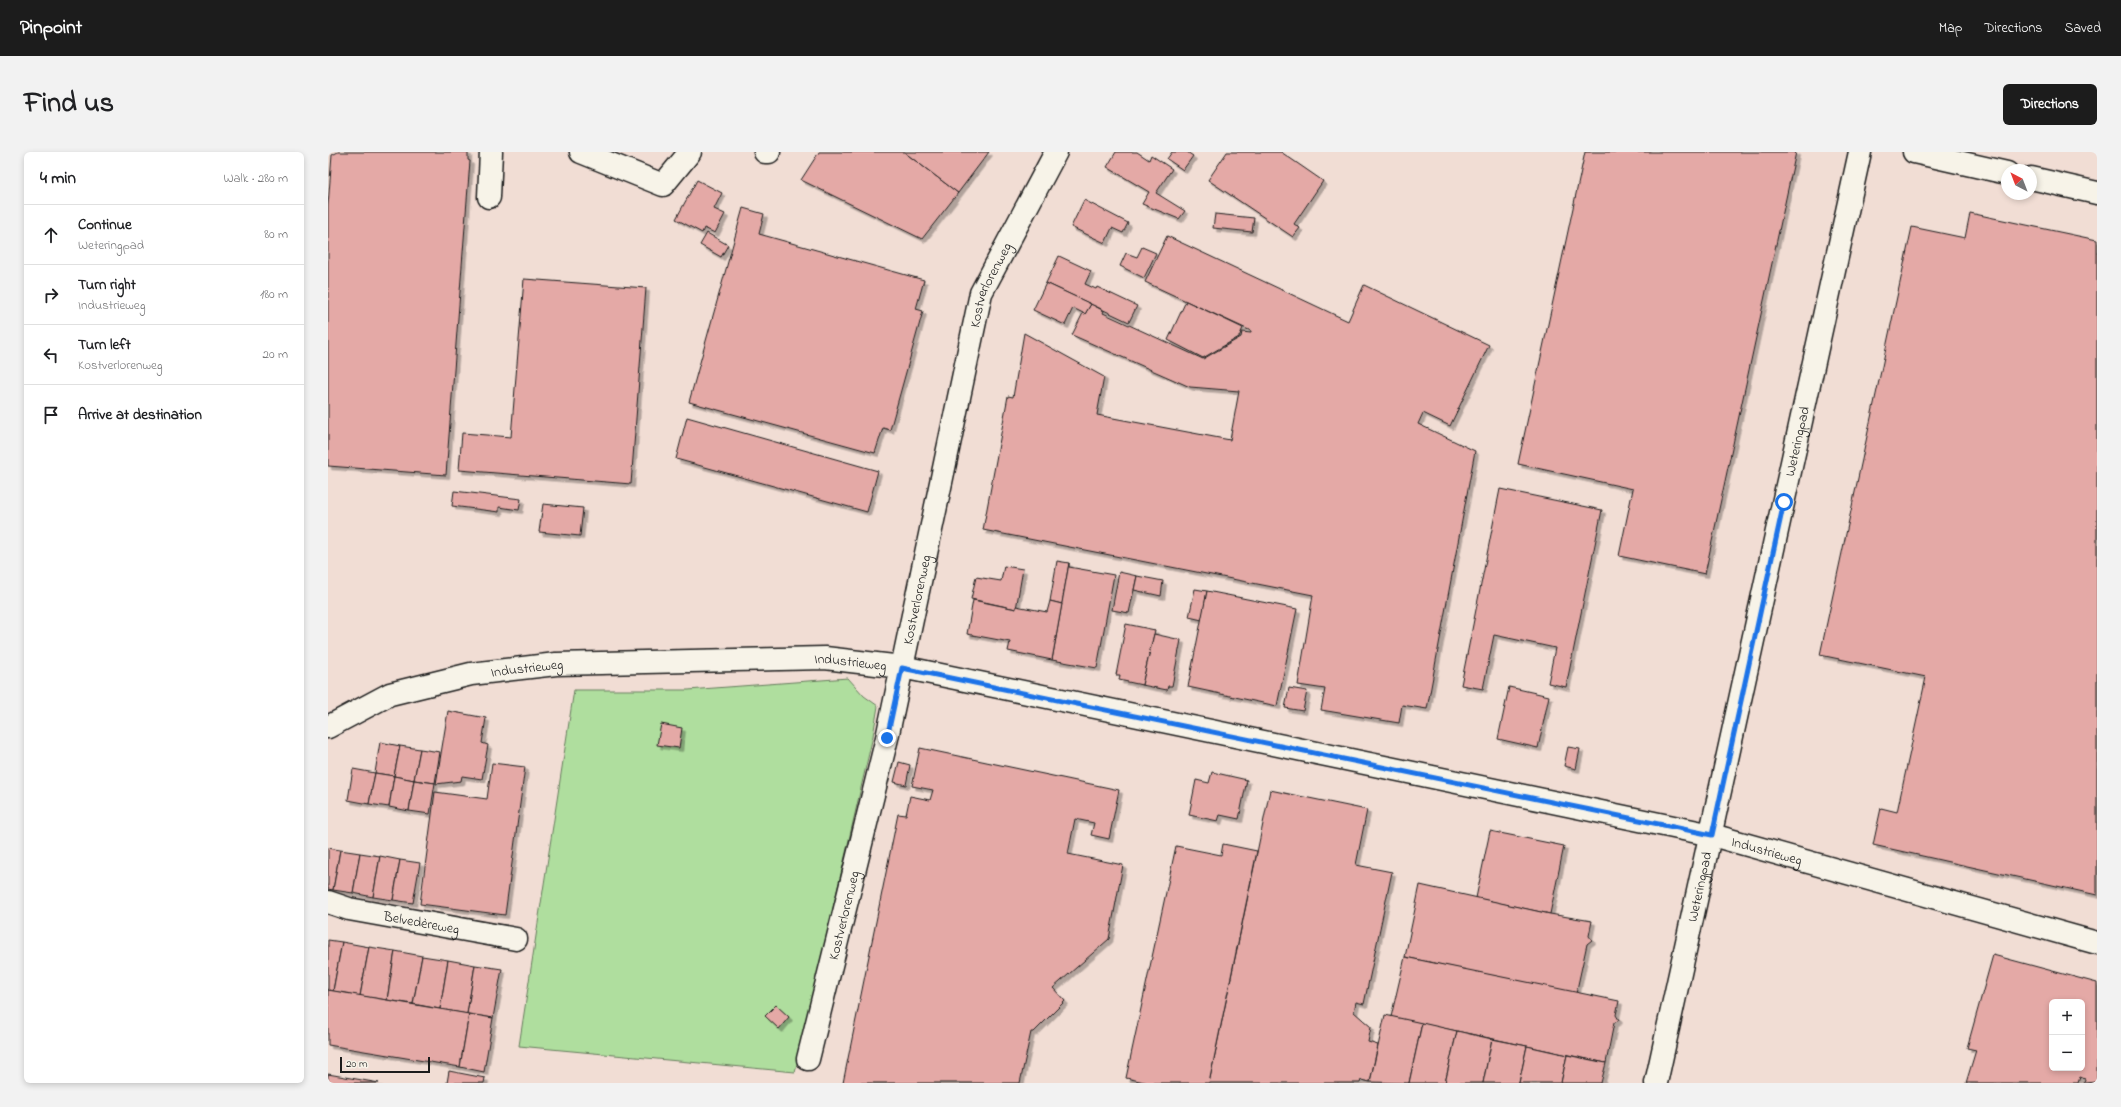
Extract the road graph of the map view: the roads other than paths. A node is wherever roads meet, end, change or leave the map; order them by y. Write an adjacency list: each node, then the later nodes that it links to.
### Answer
1 (491, 152): 12 (street)
2 (581, 152): 3 (street)
3 (690, 152)
4 (765, 152): 5 (street)
5 (768, 152)
6 (1056, 152): 13 (street, Kostverlorenweg)
7 (1860, 152): 15 (street, Weteringpad)
8 (1914, 152): 9 (street)
9 (2001, 172)
10 (2037, 179): 11 (street)
11 (2097, 193)
12 (489, 197)
13 (902, 668): 14 (street, Industrieweg); 15 (street, Industrieweg); 19 (street, Kostverlorenweg)
14 (328, 727)
15 (1712, 835): 18 (street, Industrieweg); 20 (street, Weteringpad)
16 (328, 902): 17 (street, Belvedèreweg)
17 (516, 938)
18 (2097, 943)
19 (808, 1059)
20 (1656, 1083)

